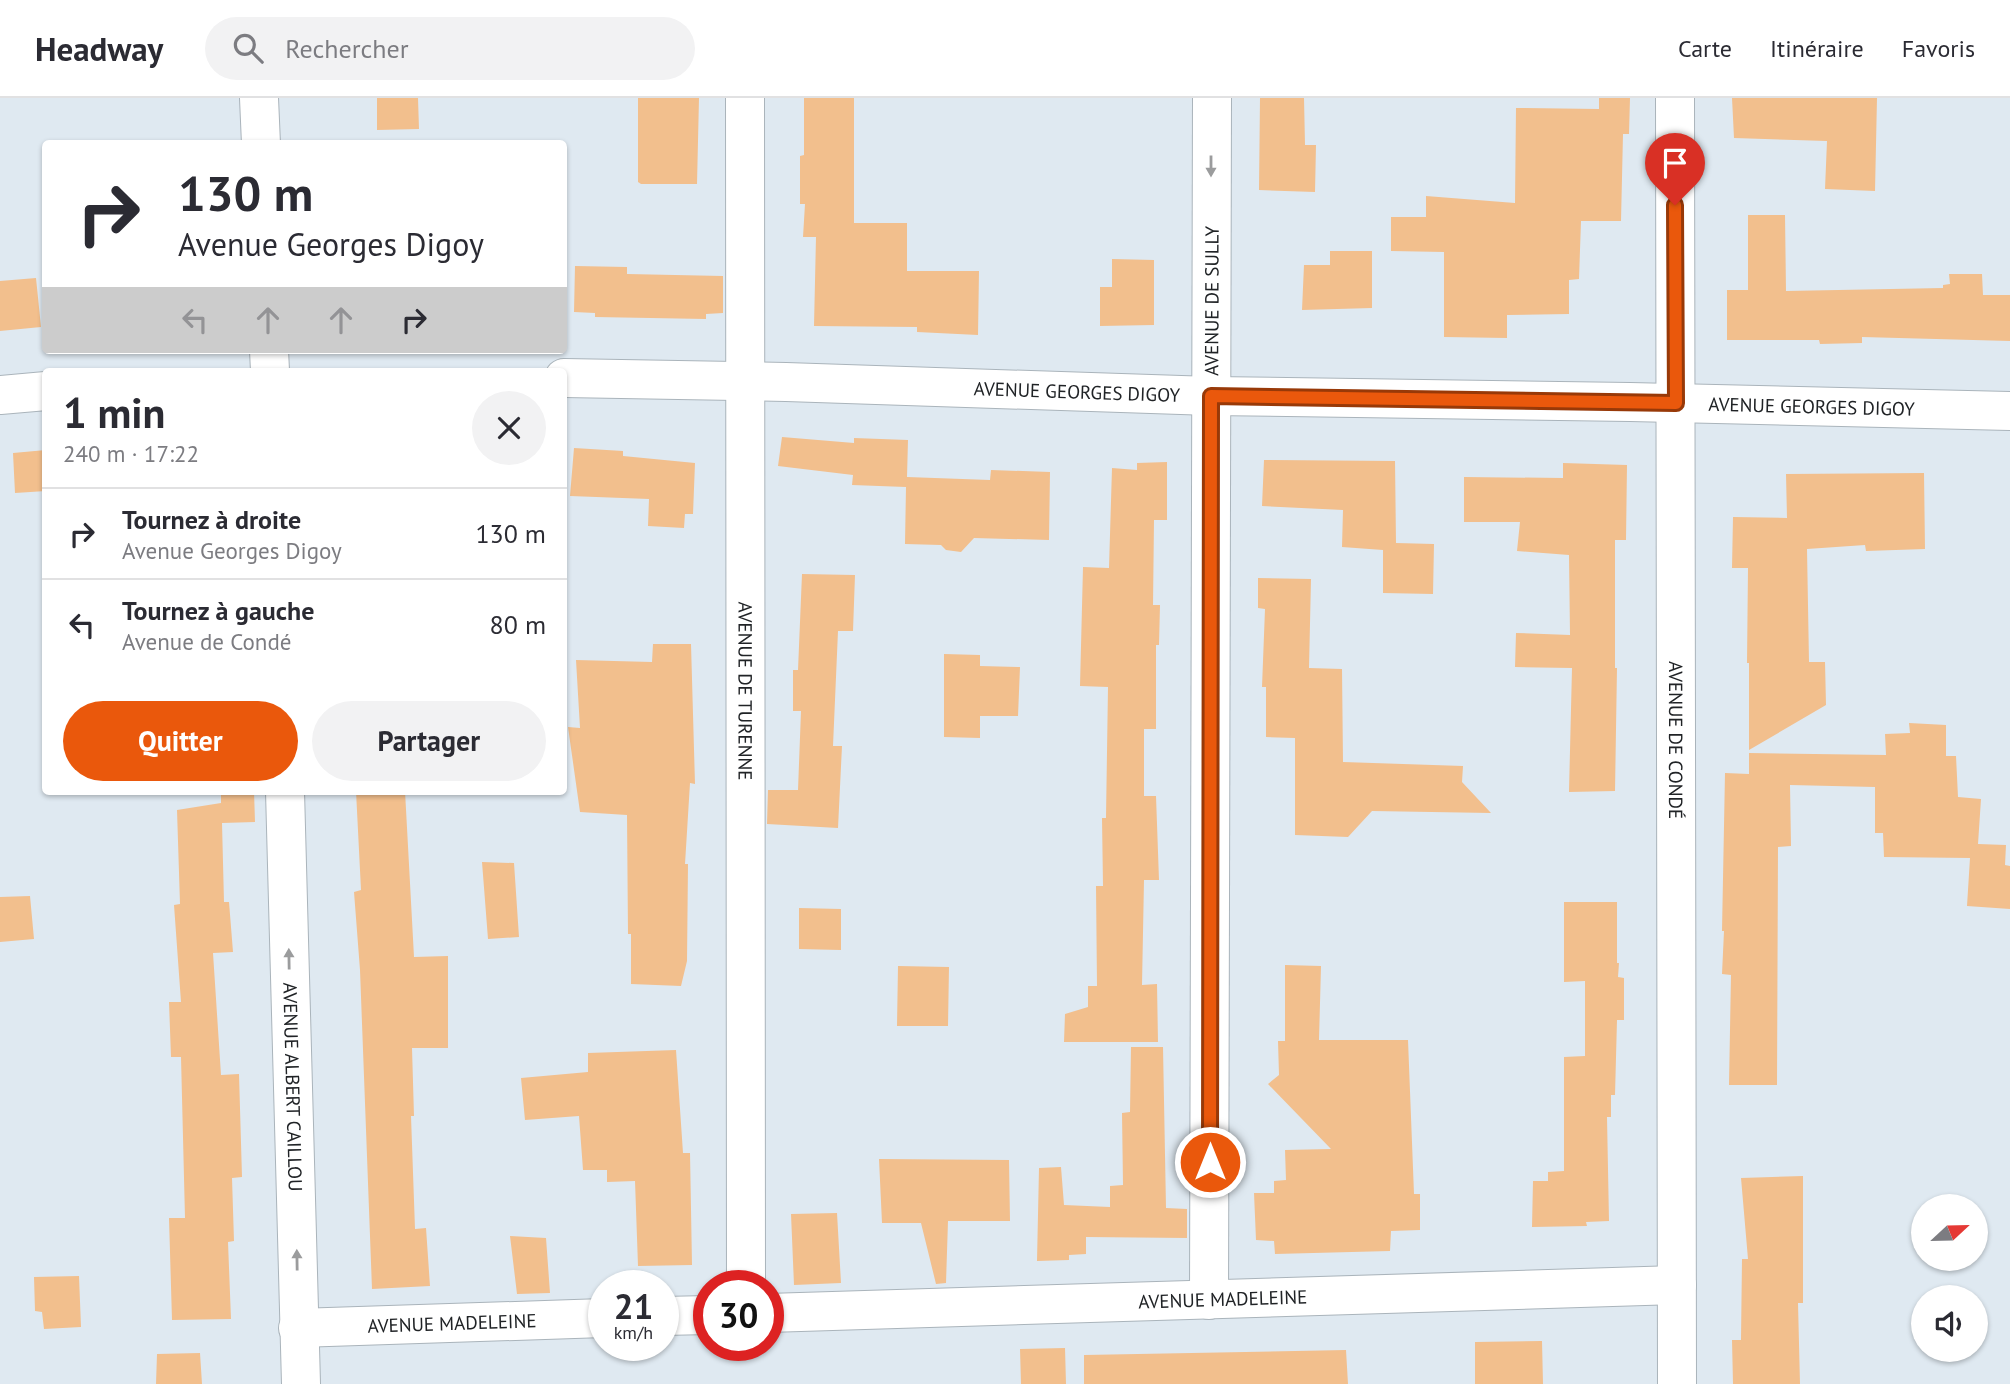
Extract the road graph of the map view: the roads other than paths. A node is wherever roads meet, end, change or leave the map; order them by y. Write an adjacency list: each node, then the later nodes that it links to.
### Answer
1 (259, 98): 5 (street)
2 (746, 98): 7 (street, AVENUE DE TURENNE)
3 (1212, 98): 10 (street, AVENUE DE SULLY, one-way to 10)
4 (1675, 98): 11 (street, AVENUE DE CONDÉ)
5 (261, 140)
6 (567, 378): 7 (street, AVENUE GEORGES DIGOY)
7 (745, 382): 10 (street, AVENUE GEORGES DIGOY); 14 (street, AVENUE DE TURENNE)
8 (42, 391): 9 (street)
9 (0, 395)
10 (1211, 396): 11 (street, AVENUE GEORGES DIGOY); 16 (street, AVENUE DE SULLY)
11 (1676, 403): 12 (street, AVENUE GEORGES DIGOY); 15 (street, AVENUE DE CONDÉ)
12 (2010, 411)
13 (285, 795): 19 (street, AVENUE ALBERT CAILLOU, one-way to 13)
14 (746, 1270)
15 (1678, 1285): 16 (street, AVENUE MADELEINE); 21 (street, AVENUE DE CONDÉ)
16 (1209, 1300): 17 (street, AVENUE MADELEINE)
17 (784, 1313)
18 (588, 1319): 19 (street, AVENUE MADELEINE)
19 (298, 1328): 20 (street, AVENUE ALBERT CAILLOU)
20 (301, 1384)
21 (1677, 1384)

